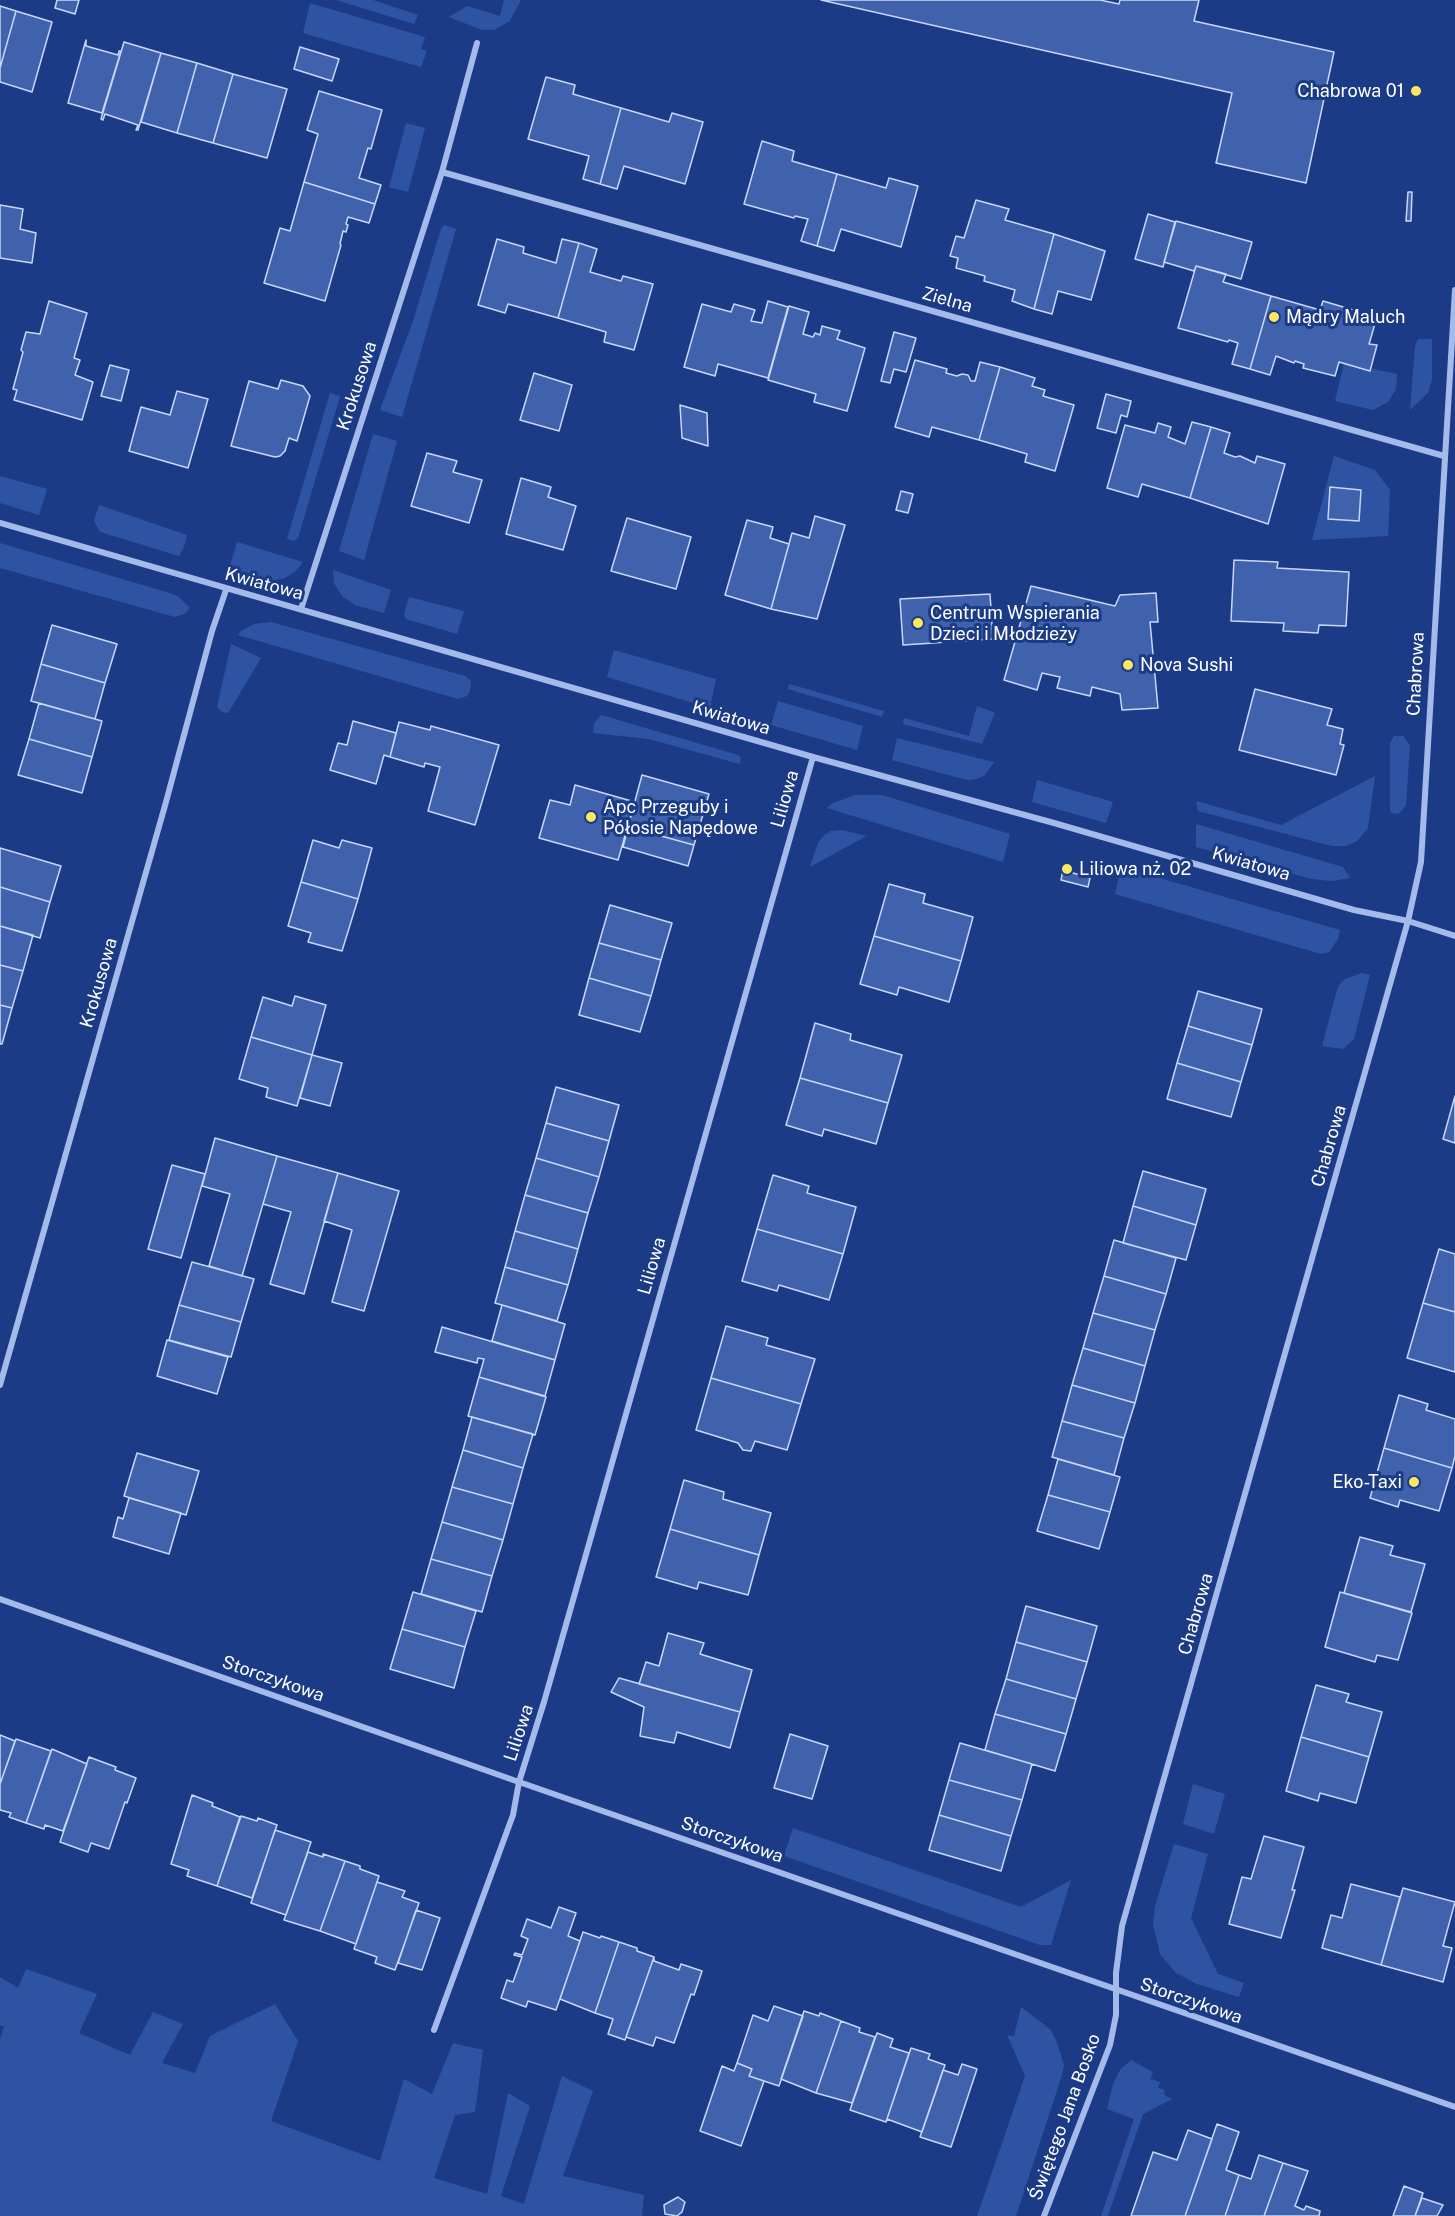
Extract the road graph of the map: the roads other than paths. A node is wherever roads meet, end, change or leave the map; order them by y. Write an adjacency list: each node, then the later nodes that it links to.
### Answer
1 (477, 44): 2 (street, Krokusowa)
2 (442, 172): 5 (street, Zielna); 8 (street, Krokusowa)
3 (1455, 290): 4 (street, Chabrowa)
4 (1452, 385): 5 (street, Chabrowa)
5 (1444, 456): 10 (street, Chabrowa)
6 (0, 523): 7 (street, Kwiatowa)
7 (226, 590): 8 (street, Kwiatowa); 12 (street, Krokusowa)
8 (301, 609): 9 (street, Kwiatowa)
9 (813, 757): 10 (street, Kwiatowa); 14 (street, Liliowa)
10 (1408, 921): 11 (street, Kwiatowa); 15 (street, Chabrowa)
11 (1455, 936)
12 (0, 1385)
13 (0, 1599): 14 (street, Storczykowa)
14 (519, 1782): 15 (street, Storczykowa); 16 (street, Liliowa)
15 (1117, 1992): 17 (street, Storczykowa); 18 (street, Świętego Jana Bosko)
16 (434, 2030)
17 (1455, 2107)
18 (1044, 2216)

